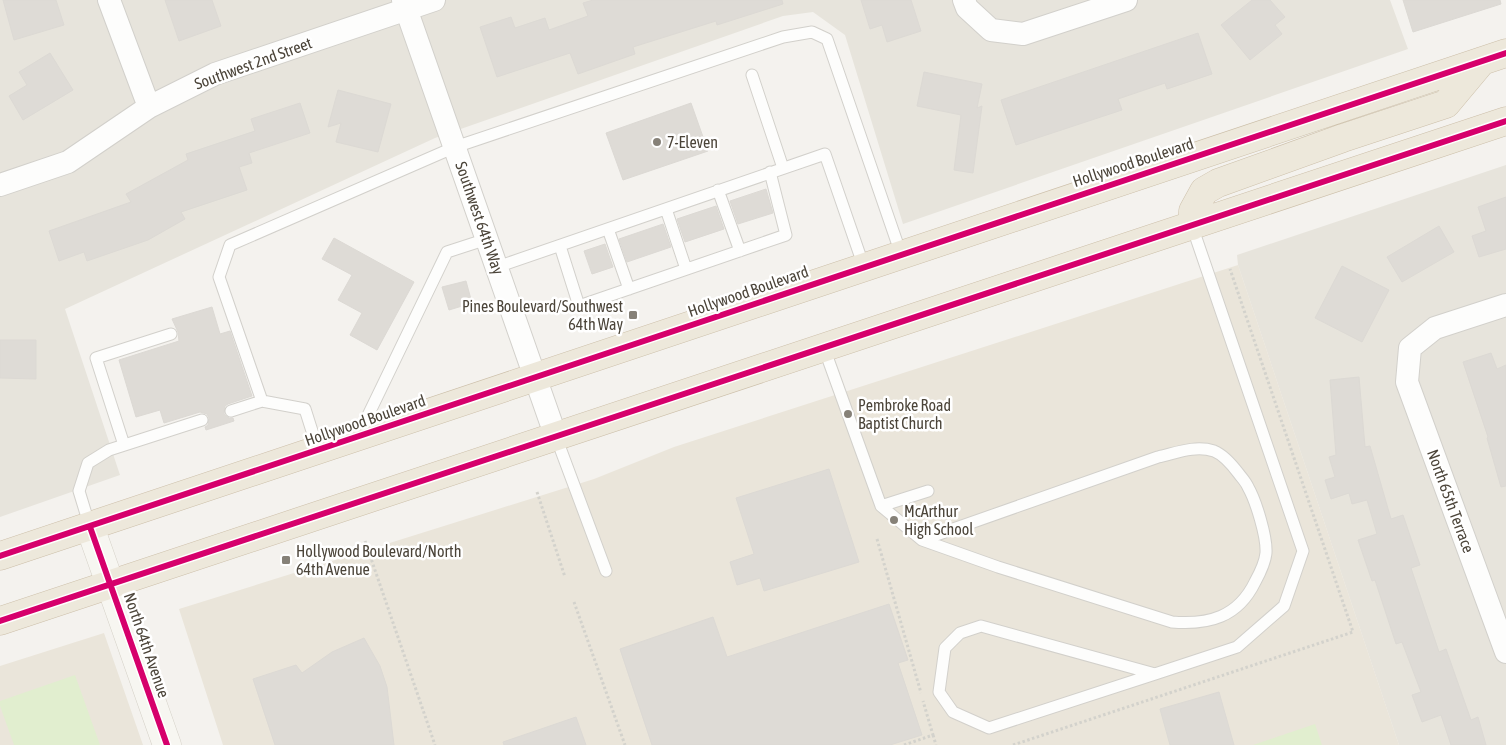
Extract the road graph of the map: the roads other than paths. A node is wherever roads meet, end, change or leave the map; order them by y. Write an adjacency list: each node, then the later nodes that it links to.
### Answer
1 (108, 0): 8 (street)
2 (434, 0): 5 (street, Southwest 2nd Street)
3 (964, 0): 4 (street)
4 (1126, 0)
5 (405, 5): 8 (street, Southwest 2nd Street); 10 (street, Southwest 64th Way)
6 (1494, 57): 16 (highway); 21 (highway, Hollywood Boulevard)
7 (752, 75): 11 (lane)
8 (149, 107): 13 (street, Southwest 2nd Street)
9 (1506, 121): 16 (highway)
10 (454, 147): 18 (street, Southwest 64th Way); 21 (lane); 30 (lane)
11 (783, 168): 12 (lane); 23 (lane)
12 (770, 172): 14 (lane); 20 (lane)
13 (0, 185)
14 (718, 190): 15 (lane); 20 (lane)
15 (666, 209): 17 (lane); 24 (lane)
16 (1192, 226): 28 (highway); 46 (lane)
17 (608, 229): 19 (lane); 25 (lane)
18 (487, 239): 22 (street, Southwest 64th Way); 33 (lane)
19 (560, 246): 22 (lane); 25 (lane)
20 (740, 251): 24 (lane)
21 (901, 254): 23 (highway, Hollywood Boulevard)
22 (497, 267): 29 (street, Southwest 64th Way)
23 (864, 267): 29 (highway, Hollywood Boulevard)
24 (686, 269): 25 (lane)
25 (629, 289)
26 (1506, 305): 45 (street, North 65th Terrace)
27 (171, 334): 35 (lane)
28 (824, 348): 34 (highway); 38 (lane)
29 (536, 377): 33 (highway, Hollywood Boulevard); 34 (street, Southwest 64th Way)
30 (262, 401): 31 (lane); 36 (lane)
31 (230, 411)
32 (202, 420): 35 (lane)
33 (358, 436): 36 (highway, Hollywood Boulevard)
34 (556, 437): 42 (lane); 43 (highway)
35 (124, 445): 39 (lane)
36 (318, 450): 39 (highway, Hollywood Boulevard)
37 (928, 491): 38 (lane)
38 (881, 506): 40 (lane)
39 (90, 527): 41 (highway, Hollywood Boulevard); 43 (street, North 64th Avenue)
40 (922, 540): 40 (lane)
41 (0, 556)
42 (606, 571)
43 (111, 584): 44 (highway); 47 (street, North 64th Avenue)
44 (0, 621)
45 (1506, 652)
46 (1155, 674): 46 (lane)
47 (167, 745)

